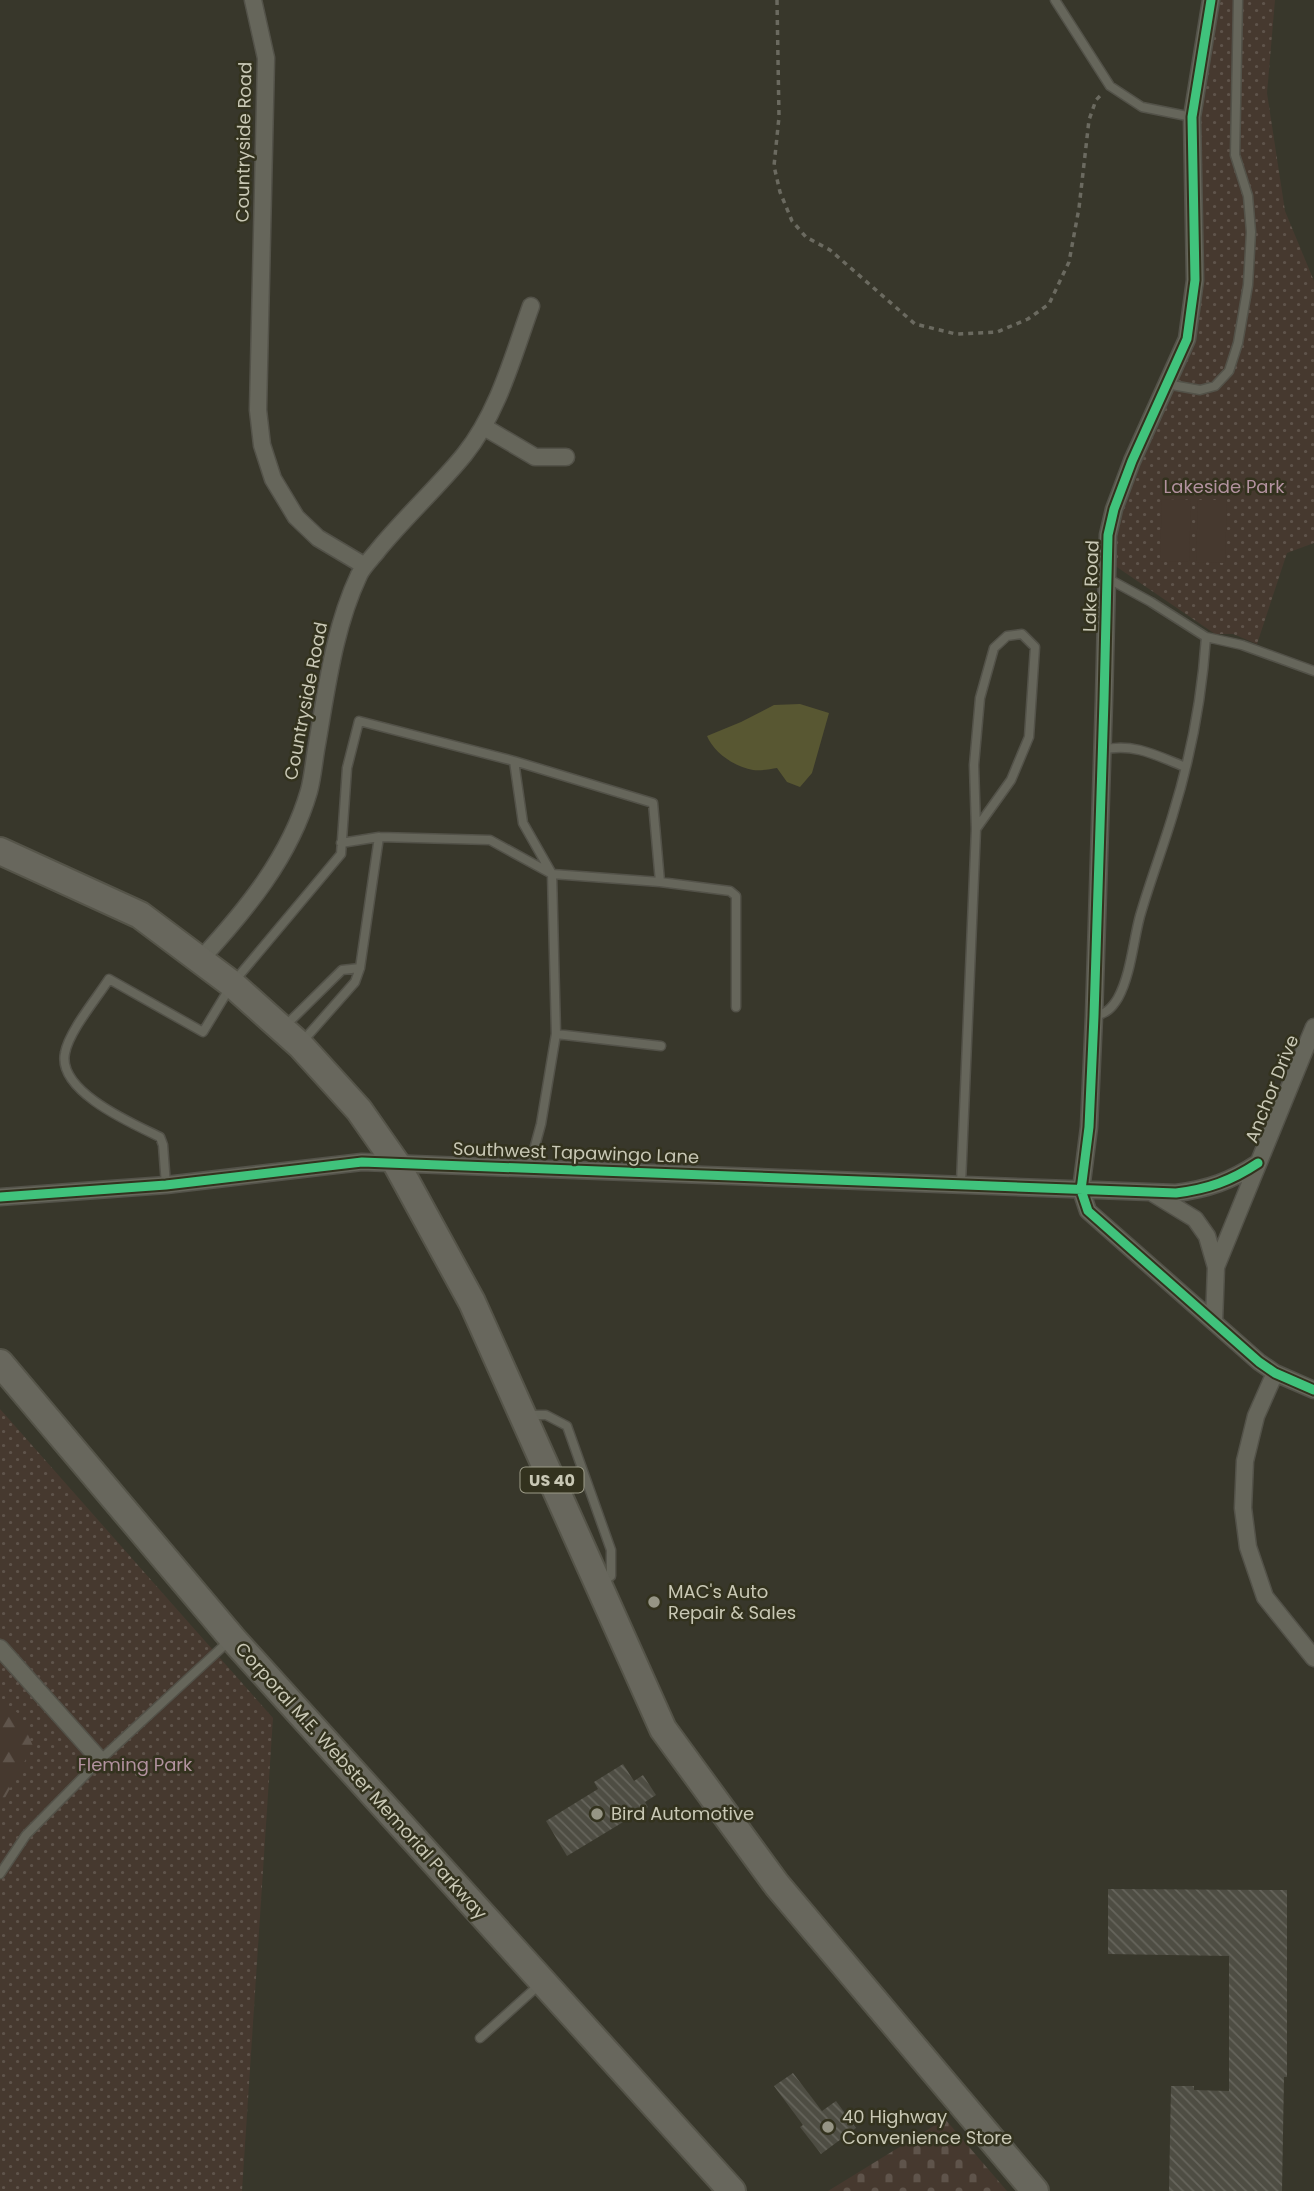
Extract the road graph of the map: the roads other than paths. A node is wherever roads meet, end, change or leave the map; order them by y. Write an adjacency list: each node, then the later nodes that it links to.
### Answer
1 (253, 0): 10 (street, Countryside Road)
2 (1055, 0): 5 (lane)
3 (1211, 0): 5 (street, Lake Road)
4 (1238, 0): 7 (lane)
5 (1192, 117): 7 (street, Lake Road)
6 (531, 306): 8 (street, Countryside Road)
7 (1166, 383): 11 (street, Lake Road)
8 (484, 427): 9 (street); 10 (street, Countryside Road)
9 (566, 457)
10 (365, 566): 23 (street, Countryside Road)
11 (1107, 578): 12 (lane); 14 (street, Lake Road)
12 (1206, 637): 13 (lane); 16 (lane)
13 (1314, 671)
14 (1102, 750): 16 (lane); 27 (street, Lake Road)
15 (514, 761): 19 (lane); 21 (lane); 22 (lane)
16 (1185, 767): 27 (lane)
17 (976, 830): 17 (lane); 35 (lane)
18 (379, 837): 19 (lane); 21 (lane); 24 (lane)
19 (341, 843): 25 (lane)
20 (0, 851): 23 (main road, US 40)
21 (552, 874): 22 (lane); 29 (lane)
22 (660, 882): 26 (lane)
23 (201, 960): 25 (main road, US 40)
24 (359, 968): 30 (lane); 30 (lane)
25 (232, 984): 30 (main road, US 40); 36 (lane)
26 (736, 1007)
27 (1094, 1016): 37 (street, Lake Road)
28 (1314, 1027): 33 (street, Anchor Drive)
29 (556, 1034): 31 (lane); 34 (lane)
30 (291, 1037): 32 (main road, US 40)
31 (661, 1046)
32 (396, 1163): 34 (street, Southwest Tapawingo Lane); 36 (street, Southwest Tapawingo Lane); 45 (main road, US 40)
33 (1258, 1163): 38 (street, Anchor Drive); 40 (street, Anchor Drive)
34 (529, 1168): 35 (street, Southwest Tapawingo Lane)
35 (961, 1184): 37 (street, Southwest Tapawingo Lane)
36 (166, 1185): 39 (street, Southwest Tapawingo Lane)
37 (1081, 1190): 38 (street, Southwest Tapawingo Lane); 41 (street)
38 (1152, 1193): 40 (street, Anchor Drive)
39 (0, 1197)
40 (1216, 1267): 41 (street, Anchor Drive)
41 (1214, 1322): 43 (street)
42 (0, 1363): 47 (main road, Corporal M.E. Webster Memorial Parkway)
43 (1275, 1373): 44 (street); 49 (street)
44 (1314, 1390)
45 (522, 1414): 46 (main road, US 40); 46 (lane)
46 (598, 1584): 55 (main road, US 40)
47 (232, 1638): 50 (lane); 52 (main road, Corporal M.E. Webster Memorial Parkway)
48 (0, 1648): 50 (street)
49 (1314, 1658)
50 (100, 1760): 51 (lane)
51 (0, 1874)
52 (544, 1981): 53 (lane); 54 (main road, Corporal M.E. Webster Memorial Parkway)
53 (480, 2038)
54 (733, 2191)
55 (1035, 2191)

